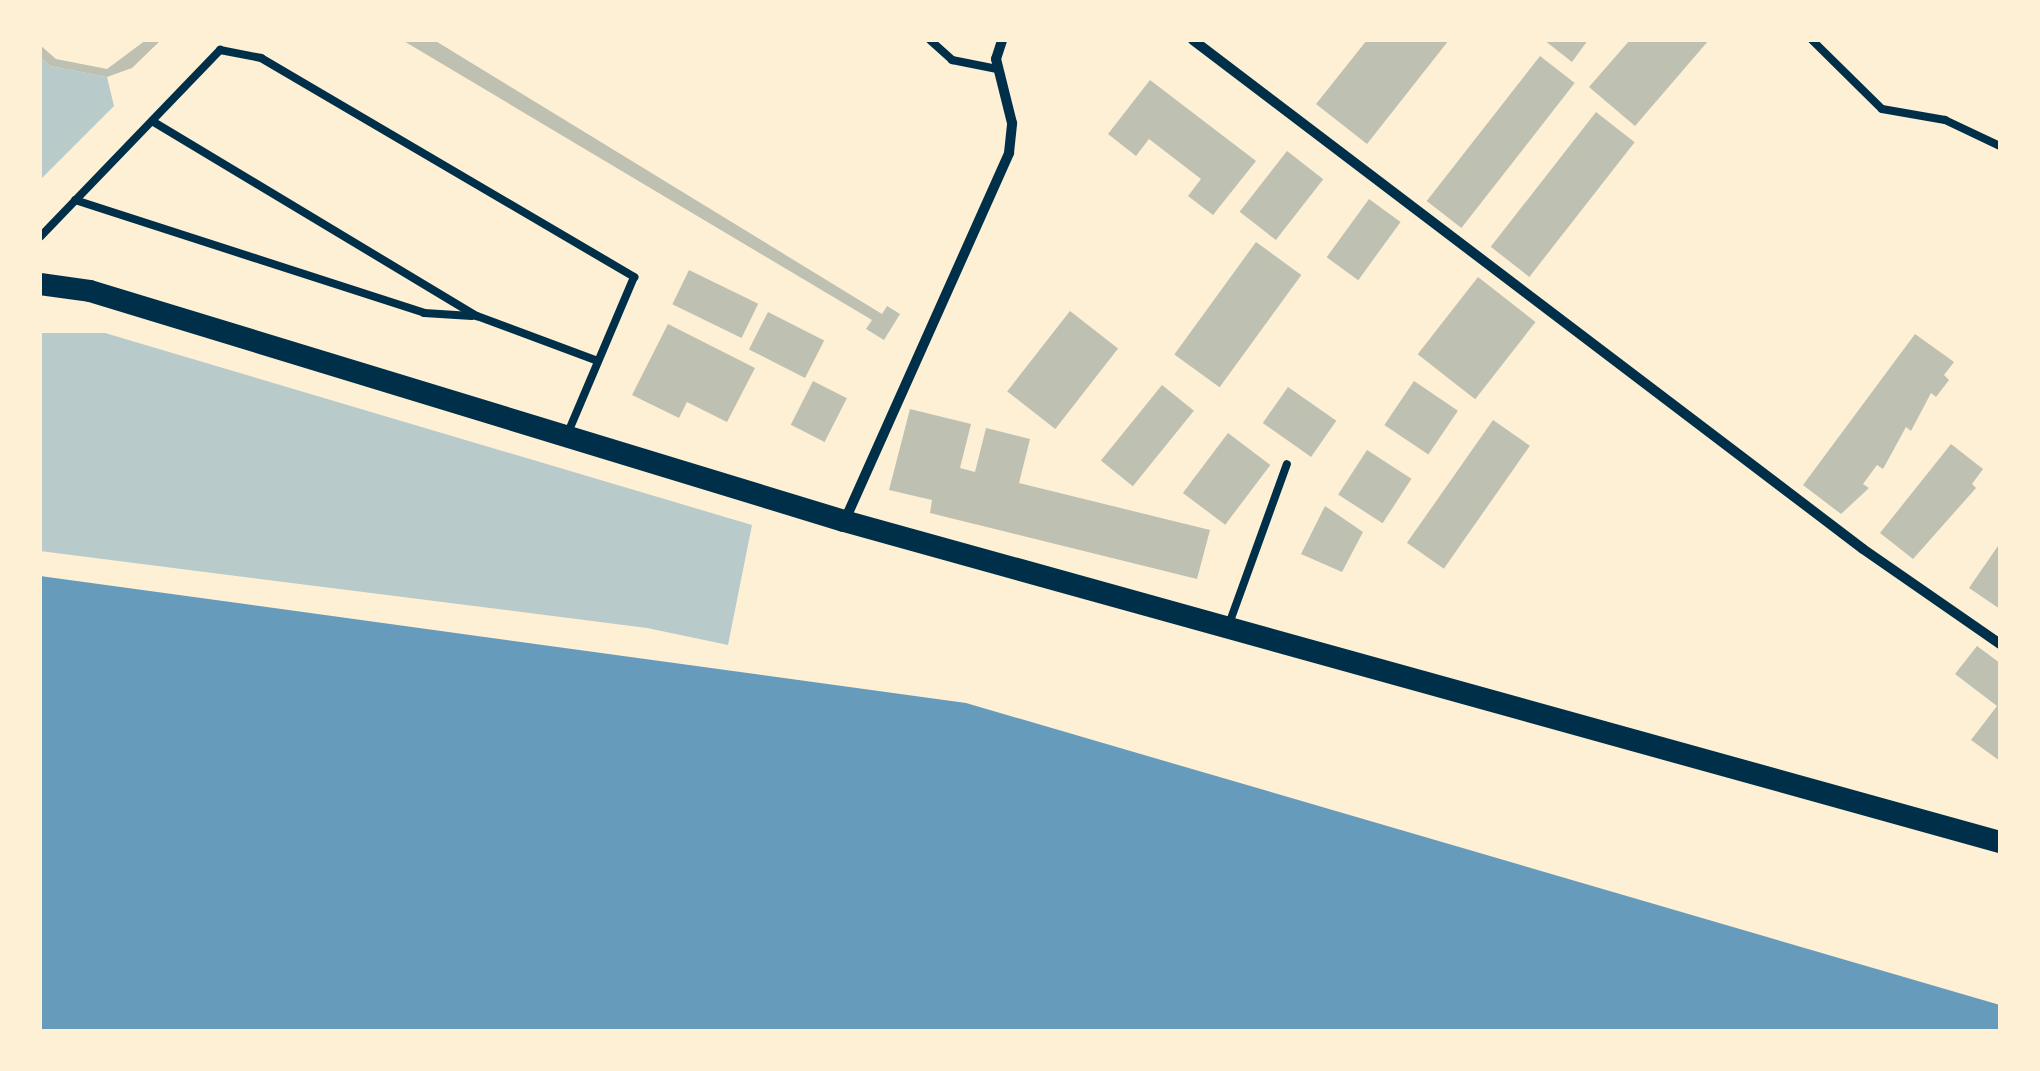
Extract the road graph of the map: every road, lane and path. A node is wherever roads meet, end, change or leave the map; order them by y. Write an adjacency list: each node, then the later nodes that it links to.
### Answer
1 (930, 40): 5 (lane)
2 (1002, 40): 5 (street)
3 (1193, 40): 17 (street)
4 (1812, 40): 7 (lane)
5 (997, 69): 15 (street)
6 (152, 121): 8 (lane); 11 (lane); 12 (lane)
7 (2000, 146)
8 (75, 200): 9 (lane); 11 (lane)
9 (40, 237)
10 (40, 284): 13 (main road)
11 (478, 316): 12 (lane)
12 (598, 361): 13 (lane)
13 (567, 436): 15 (main road)
14 (1286, 464): 16 (lane)
15 (844, 521): 16 (main road)
16 (1228, 627): 18 (main road)
17 (2000, 644)
18 (2000, 842)

